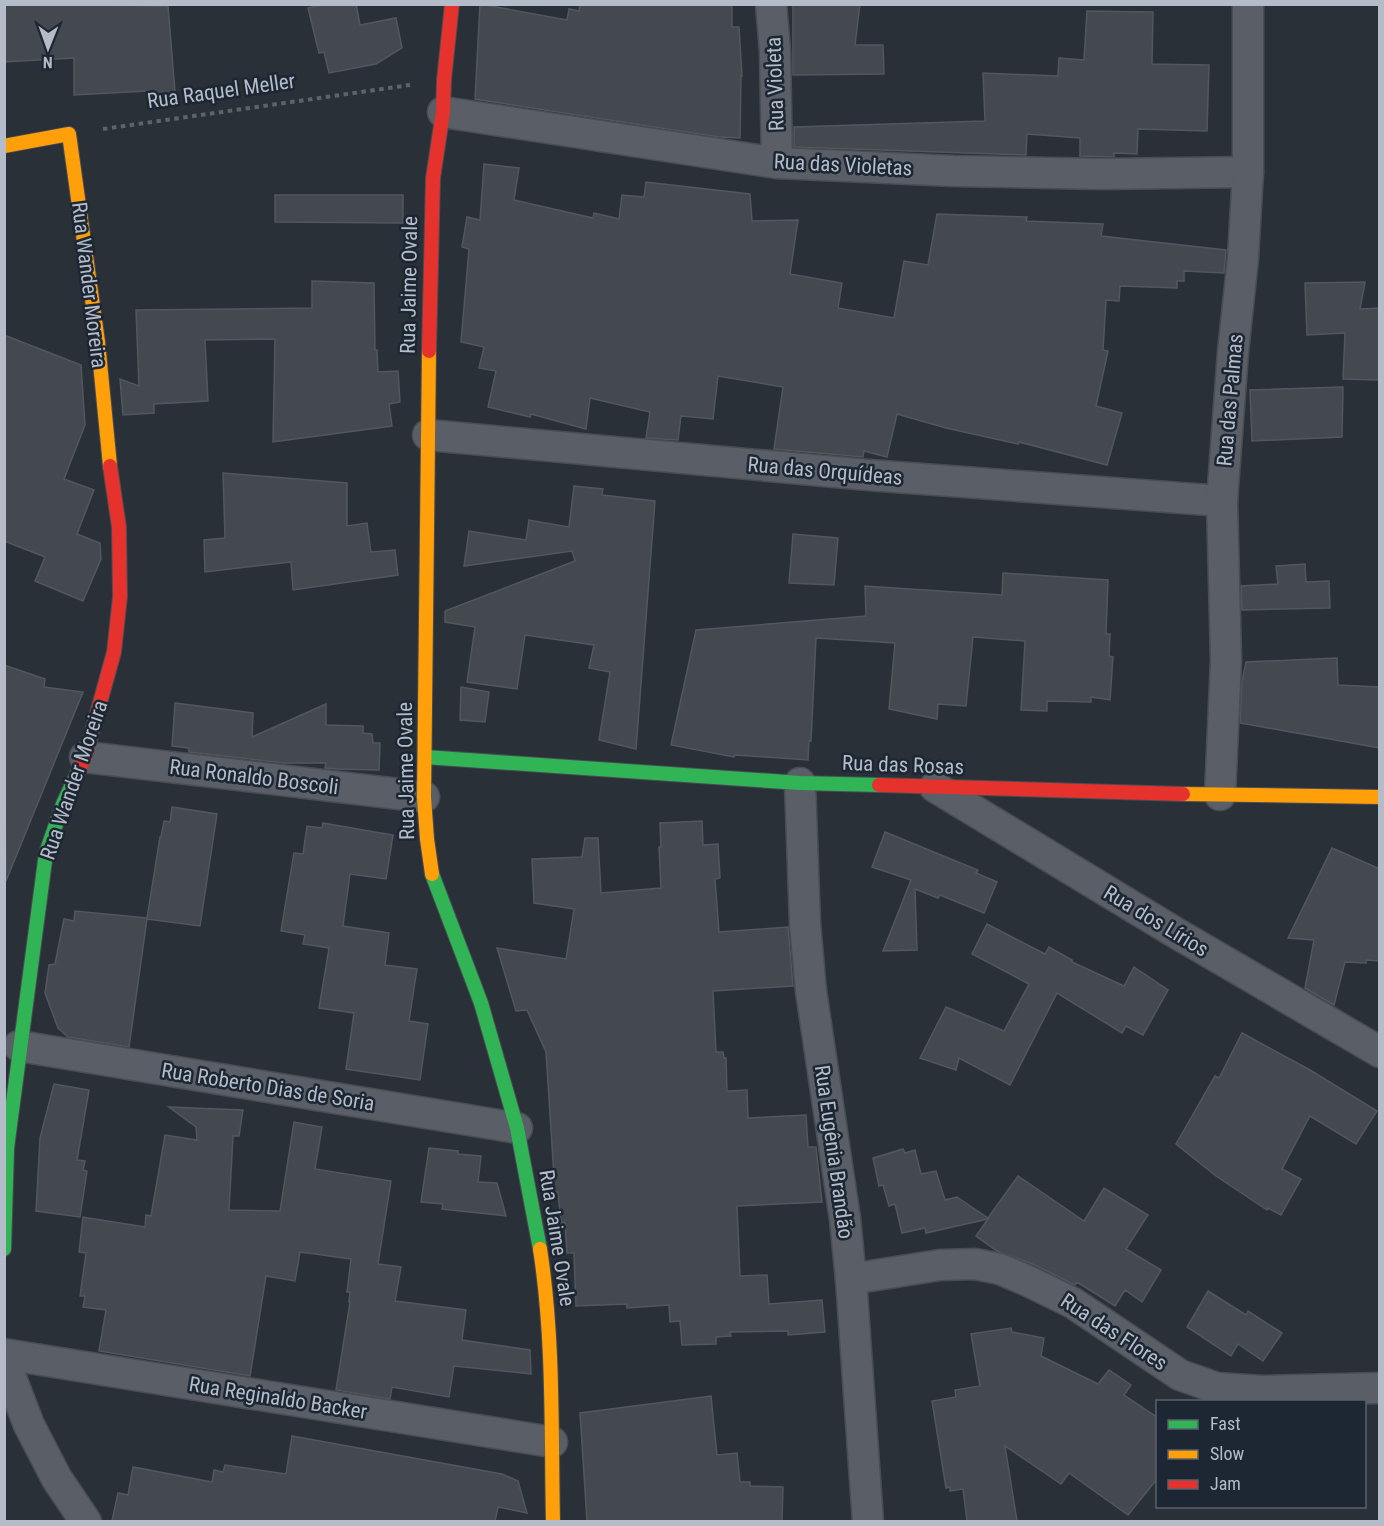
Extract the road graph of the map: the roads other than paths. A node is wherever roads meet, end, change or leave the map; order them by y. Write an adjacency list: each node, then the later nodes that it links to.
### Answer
1 (452, 4): 4 (street, Rua Jaime Ovale)
2 (771, 4): 6 (street, Rua Violeta)
3 (1248, 4): 7 (street, Rua das Palmas)
4 (442, 112): 6 (street, Rua das Violetas); 8 (street, Rua Jaime Ovale)
5 (4, 146): 10 (street, Rua Wander Moreira)
6 (777, 163): 7 (street, Rua das Violetas)
7 (1248, 172): 9 (street, Rua das Palmas)
8 (428, 435): 9 (street, Rua das Orquídeas); 11 (street, Rua Jaime Ovale)
9 (1222, 501): 14 (street, Rua das Palmas)
10 (85, 757): 15 (street, Rua Ronaldo Boscoli); 17 (street, Rua Wander Moreira)
11 (425, 757): 12 (street, Rua das Rosas); 15 (street, Rua Jaime Ovale)
12 (800, 783): 13 (street, Rua das Rosas); 21 (street, Rua Eugênia Brandão)
13 (935, 787): 14 (street, Rua das Rosas); 18 (street, Rua dos Lírios)
14 (1220, 795): 16 (street, Rua das Rosas)
15 (424, 797): 19 (street, Rua Jaime Ovale)
16 (1380, 797)
17 (19, 1046): 19 (street, Rua Roberto Dias de Soria); 20 (street, Rua Wander Moreira)
18 (1380, 1052)
19 (517, 1128): 25 (street, Rua Jaime Ovale)
20 (4, 1249)
21 (852, 1279): 24 (street, Rua das Flores); 28 (street, Rua Eugênia Brandão)
22 (4, 1354): 25 (street, Rua Reginaldo Backer)
23 (4, 1360): 26 (street)
24 (1380, 1388)
25 (552, 1442): 27 (street, Rua Jaime Ovale)
26 (86, 1521)
27 (553, 1521)
28 (868, 1521)

